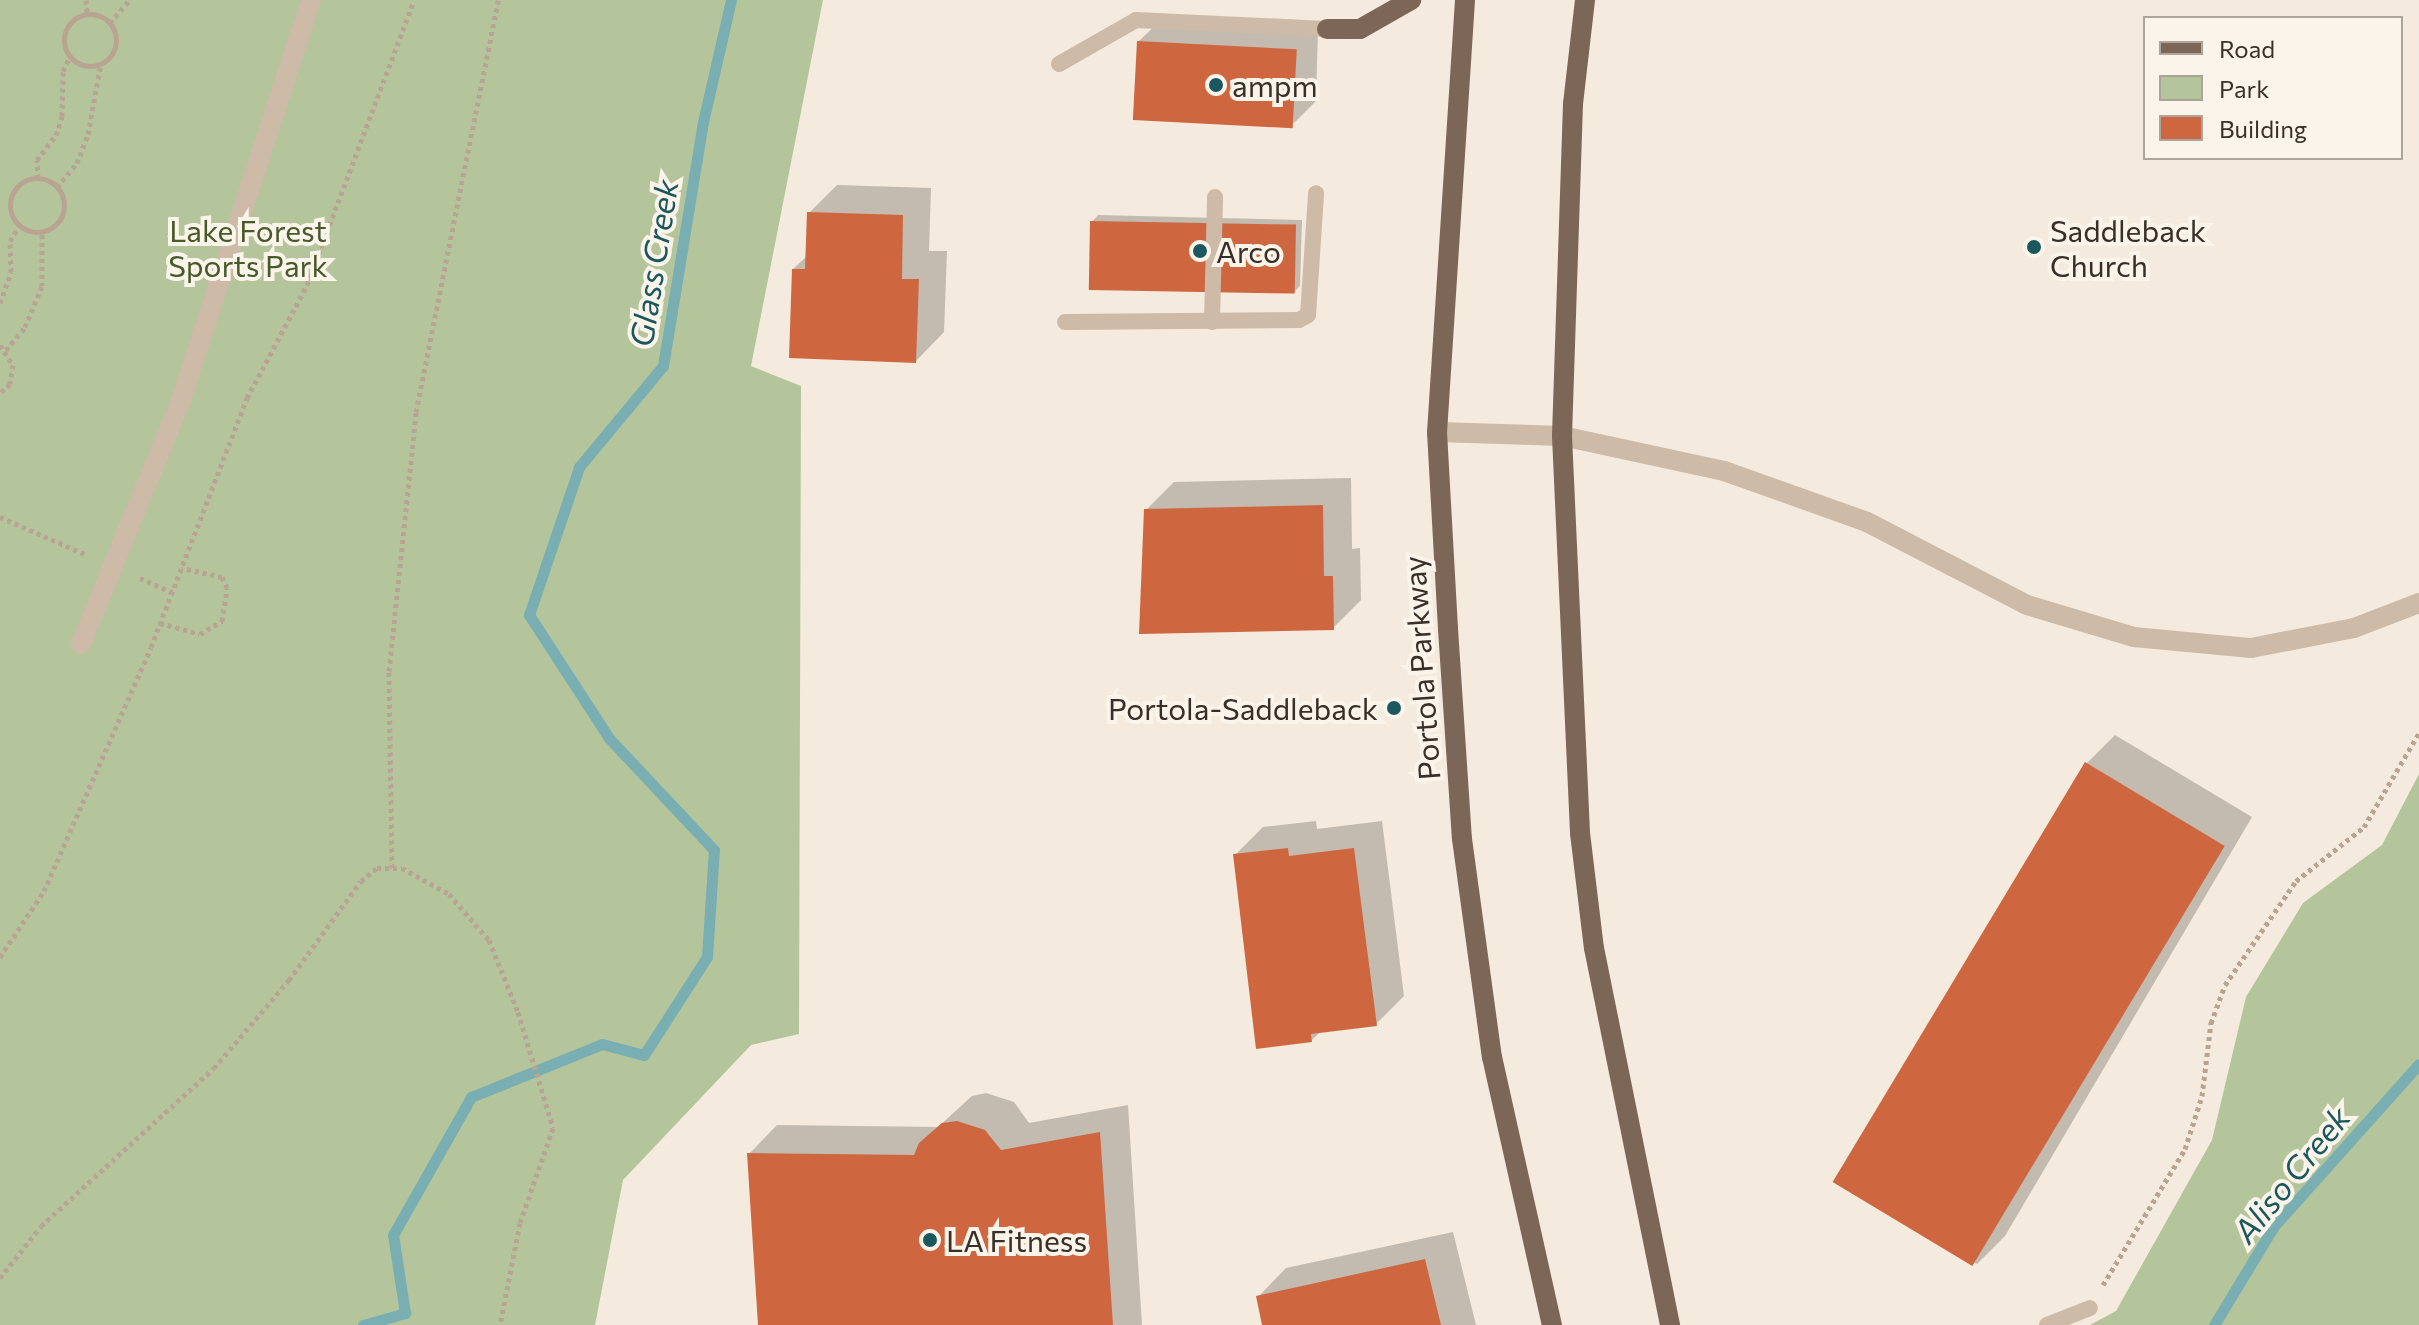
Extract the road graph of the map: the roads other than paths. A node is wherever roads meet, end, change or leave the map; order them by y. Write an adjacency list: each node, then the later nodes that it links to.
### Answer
1 (311, 0): 14 (street)
2 (1411, 0): 5 (main road)
3 (1465, 0): 11 (main road, Portola Parkway)
4 (1585, 0): 12 (main road)
5 (1327, 29): 6 (lane)
6 (1059, 64)
7 (1316, 193): 10 (lane)
8 (1215, 197): 10 (lane)
9 (1065, 322): 10 (lane)
10 (1212, 322)
11 (1437, 432): 12 (street); 16 (main road, Portola Parkway)
12 (1562, 436): 13 (street); 17 (main road)
13 (2419, 603)
14 (81, 644)
15 (2090, 1308): 18 (lane)
16 (1552, 1325)
17 (1670, 1325)
18 (2047, 1325)

